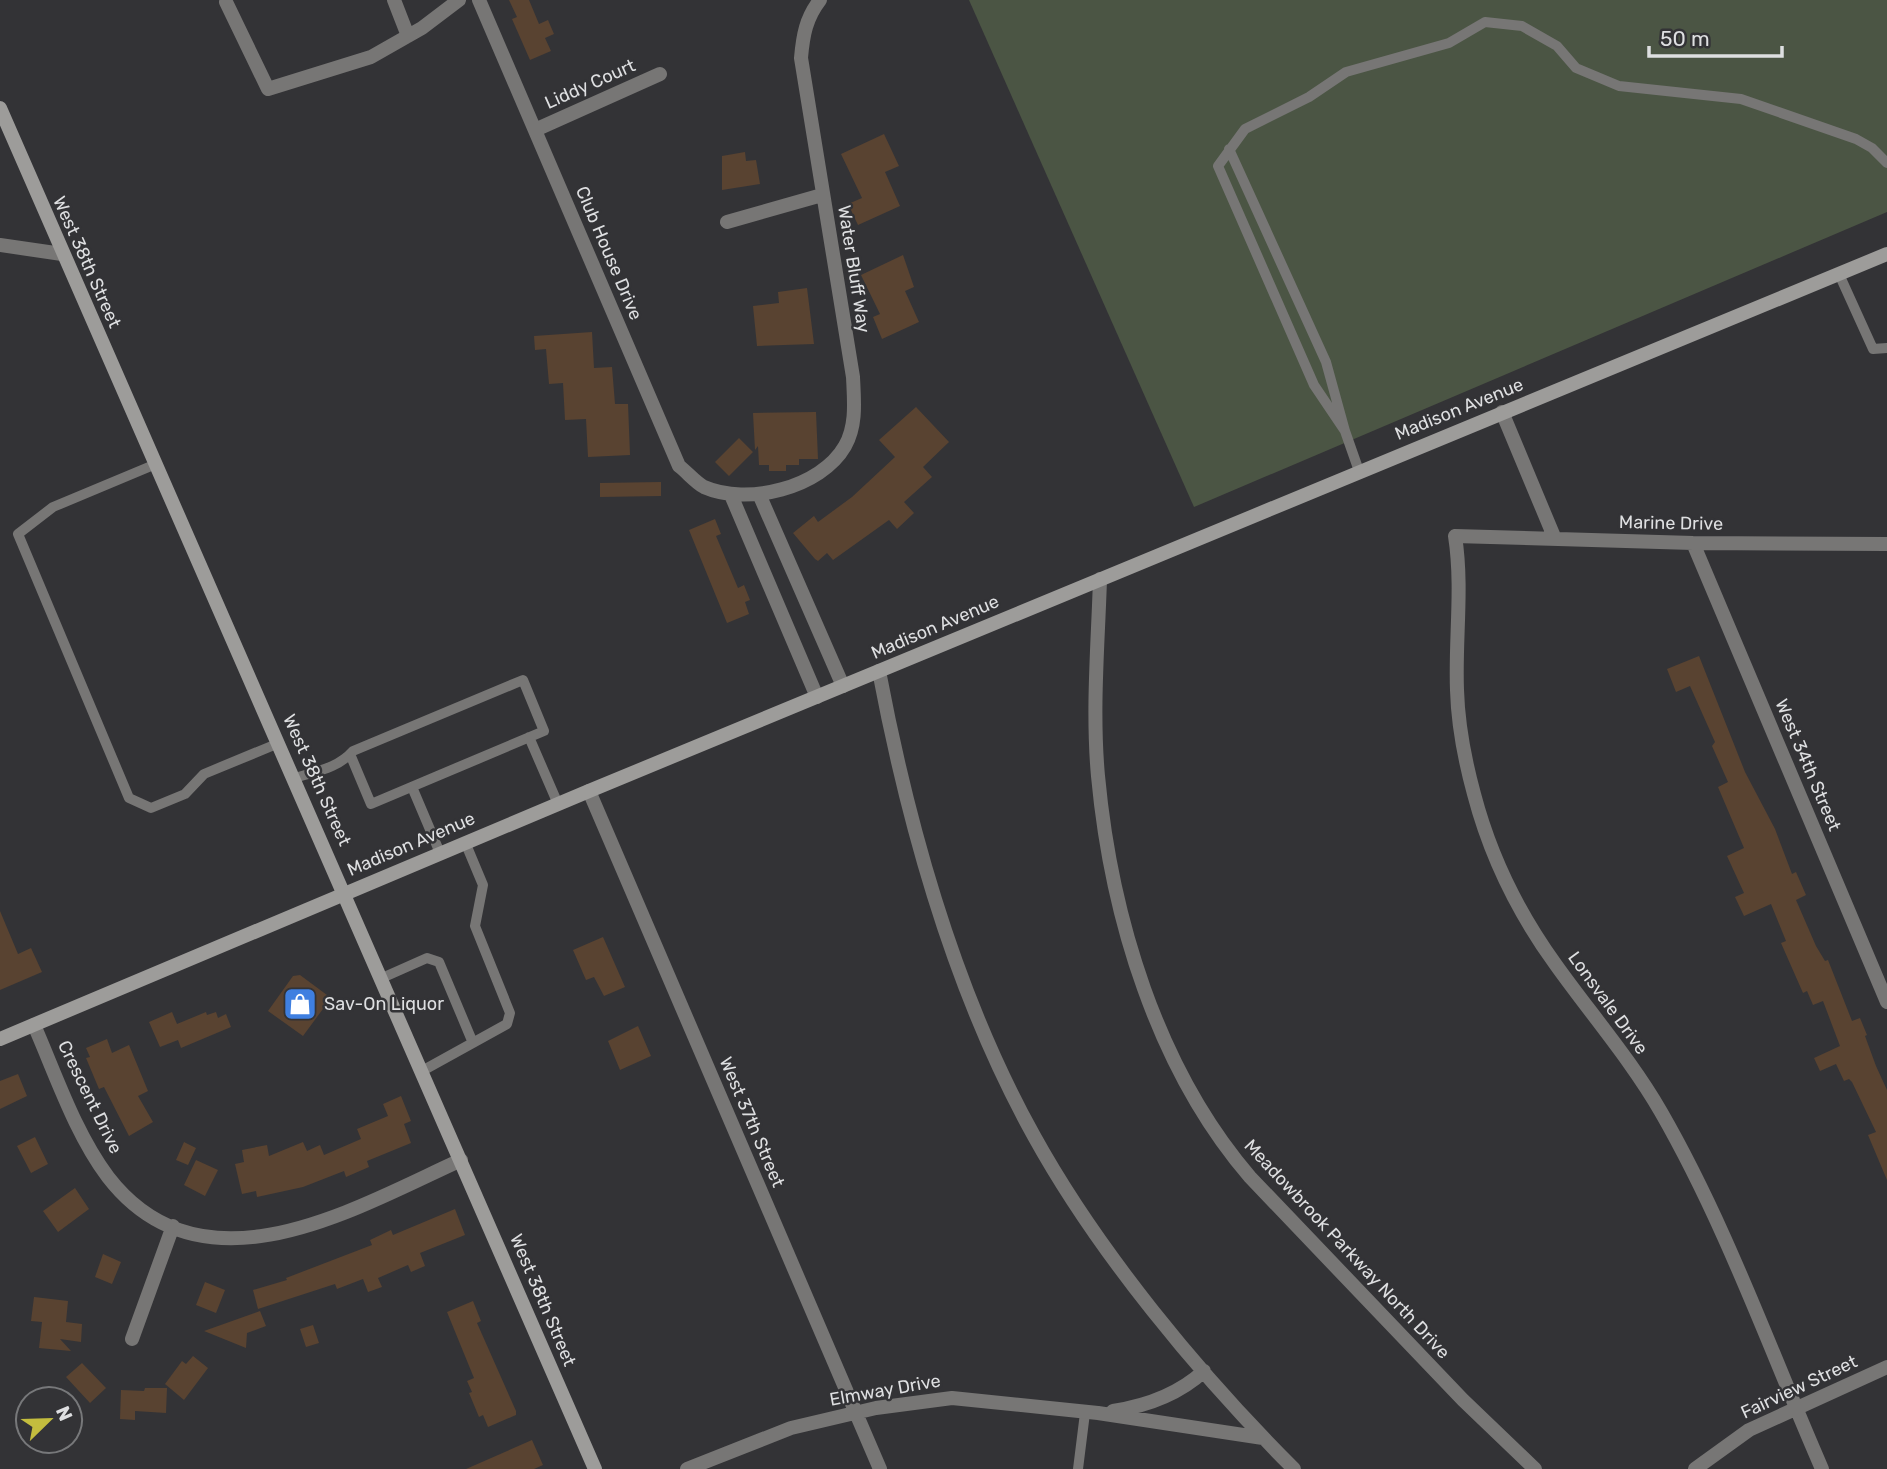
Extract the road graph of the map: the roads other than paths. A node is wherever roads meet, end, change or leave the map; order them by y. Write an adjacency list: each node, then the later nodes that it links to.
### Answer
1 (394, 0): 6 (street)
2 (458, 0): 6 (street)
3 (479, 0): 9 (street, Club House Drive)
4 (820, 0): 12 (street, Water Bluff Way)
5 (226, 2): 6 (street)
6 (408, 36)
7 (660, 74): 9 (street, Liddy Court)
8 (0, 108): 15 (street, West 38th Street)
9 (535, 130): 24 (street, Club House Drive)
10 (1229, 149): 11 (lane); 20 (lane); 20 (lane)
11 (1887, 163)
12 (822, 195): 13 (street); 23 (street, Water Bluff Way)
13 (727, 222)
14 (0, 245): 15 (street)
15 (62, 254): 21 (street, West 38th Street)
16 (1887, 254): 17 (street, Madison Avenue)
17 (1839, 274): 18 (lane); 19 (street, Madison Avenue)
18 (1887, 348)
19 (1502, 412): 22 (street, Madison Avenue); 26 (street)
20 (1345, 430): 22 (lane)
21 (156, 464): 34 (street, West 38th Street); 34 (lane)
22 (1359, 471): 29 (street, Madison Avenue)
23 (760, 494): 24 (street, Club House Drive); 31 (street)
24 (731, 495): 32 (street)
25 (1455, 537): 26 (street, Marine Drive); 54 (street, Lonsvale Drive)
26 (1555, 540): 27 (street, Marine Drive)
27 (1693, 543): 28 (street, Marine Drive); 44 (street, West 34th Street)
28 (1887, 544)
29 (1100, 579): 30 (street, Madison Avenue); 63 (street, Meadowbrook Parkway North Drive)
30 (879, 671): 31 (street, Madison Avenue); 53 (street)
31 (843, 686): 32 (street, Madison Avenue)
32 (817, 697): 38 (street, Madison Avenue)
33 (529, 737): 35 (lane); 37 (lane); 39 (lane)
34 (279, 743): 36 (street, West 38th Street)
35 (350, 754): 36 (lane); 37 (lane)
36 (295, 778): 42 (street, West 38th Street)
37 (412, 787): 41 (lane)
38 (589, 791): 39 (street, Madison Avenue); 55 (street, West 37th Street)
39 (558, 804): 40 (street, Madison Avenue)
40 (465, 842): 41 (street, Madison Avenue); 47 (lane)
41 (440, 853): 42 (street, Madison Avenue)
42 (345, 893): 43 (street, West 38th Street); 45 (street, Madison Avenue)
43 (382, 978): 47 (lane); 48 (street, West 38th Street)
44 (1887, 1002)
45 (34, 1025): 46 (street, Madison Avenue); 50 (street, Crescent Drive)
46 (0, 1039)
47 (473, 1043): 48 (lane)
48 (422, 1071): 49 (street, West 38th Street)
49 (461, 1160): 50 (street, Crescent Drive); 58 (street, West 38th Street)
50 (173, 1226): 51 (street)
51 (132, 1339)
52 (1887, 1367): 54 (street, Fairview Street)
53 (1204, 1371): 56 (street, Elmway Drive); 57 (street)
54 (1796, 1409): 64 (street, Fairview Street); 65 (street, Lonsvale Drive)
55 (856, 1413): 56 (street, Elmway Drive); 59 (street, Elmway Drive); 60 (street, West 37th Street)
56 (1092, 1413): 57 (street, Elmway Drive); 61 (lane)
57 (1263, 1438): 62 (street)
58 (595, 1469)
59 (687, 1469)
60 (880, 1469)
61 (1078, 1469)
62 (1294, 1469)
63 (1535, 1469)
64 (1695, 1469)
65 (1822, 1469)

